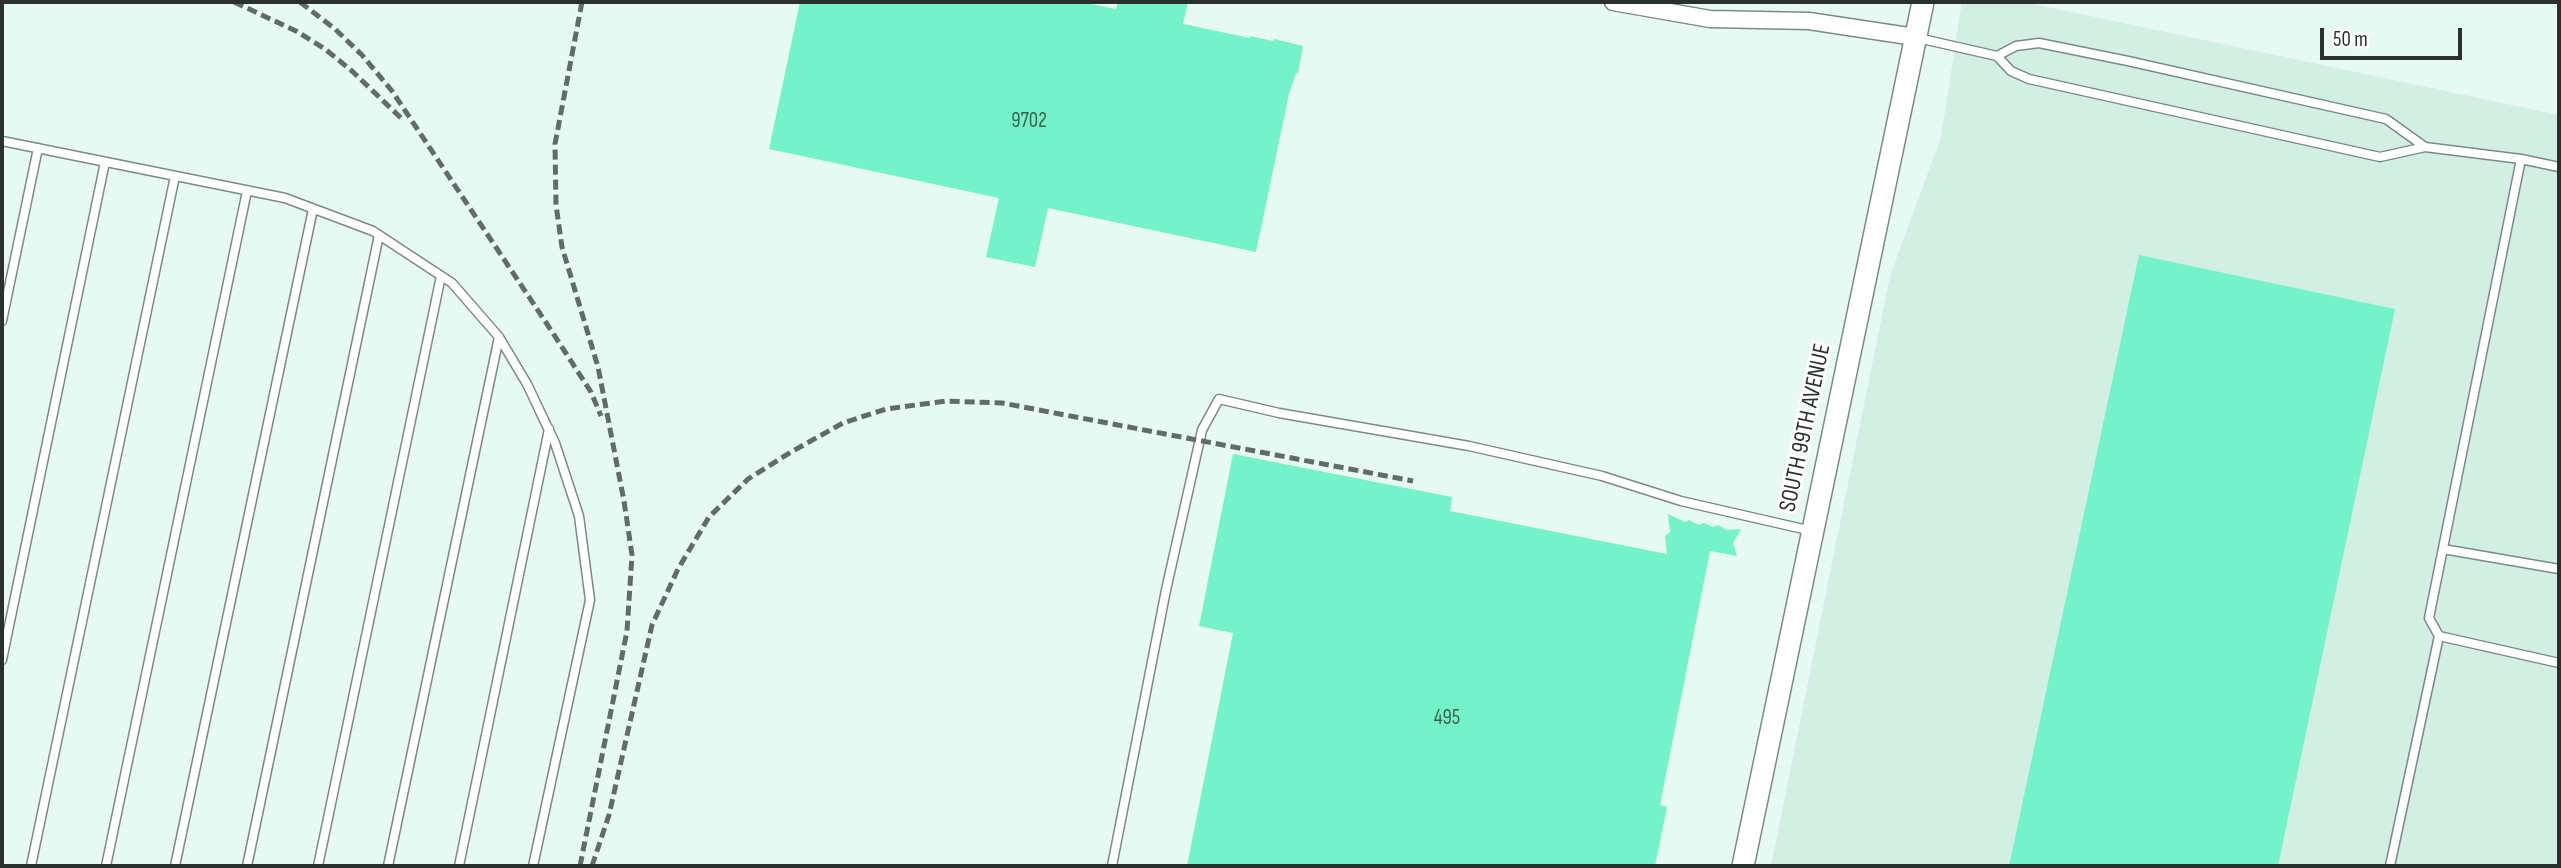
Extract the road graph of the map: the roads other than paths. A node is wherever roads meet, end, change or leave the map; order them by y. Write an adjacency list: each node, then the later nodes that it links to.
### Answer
1 (1613, 2): 3 (street)
2 (1923, 2): 3 (main road, SOUTH 99TH AVENUE)
3 (1915, 37): 4 (lane); 19 (main road, SOUTH 99TH AVENUE)
4 (1997, 56): 6 (lane); 6 (lane)
5 (2, 141): 7 (lane)
6 (2425, 147): 8 (lane)
7 (38, 148): 9 (lane); 16 (lane)
8 (2521, 159): 10 (lane); 20 (lane)
9 (105, 162): 11 (lane); 23 (lane)
10 (2559, 167)
11 (175, 176): 12 (lane); 25 (lane)
12 (247, 191): 13 (lane); 26 (lane)
13 (313, 209): 14 (lane); 27 (lane)
14 (379, 235): 15 (lane); 28 (lane)
15 (441, 276): 17 (lane); 29 (lane)
16 (2, 321)
17 (499, 337): 18 (lane); 30 (lane)
18 (549, 429): 31 (lane); 32 (lane)
19 (1812, 531): 33 (lane); 34 (main road, SOUTH 99TH AVENUE)
20 (2443, 549): 21 (lane); 22 (lane)
21 (2559, 569)
22 (2439, 636): 24 (lane); 35 (lane)
23 (2, 660)
24 (2559, 663)
25 (31, 866)
26 (106, 866)
27 (175, 866)
28 (247, 866)
29 (318, 866)
30 (388, 866)
31 (458, 866)
32 (533, 866)
33 (1112, 866)
34 (1743, 866)
35 (2390, 866)

